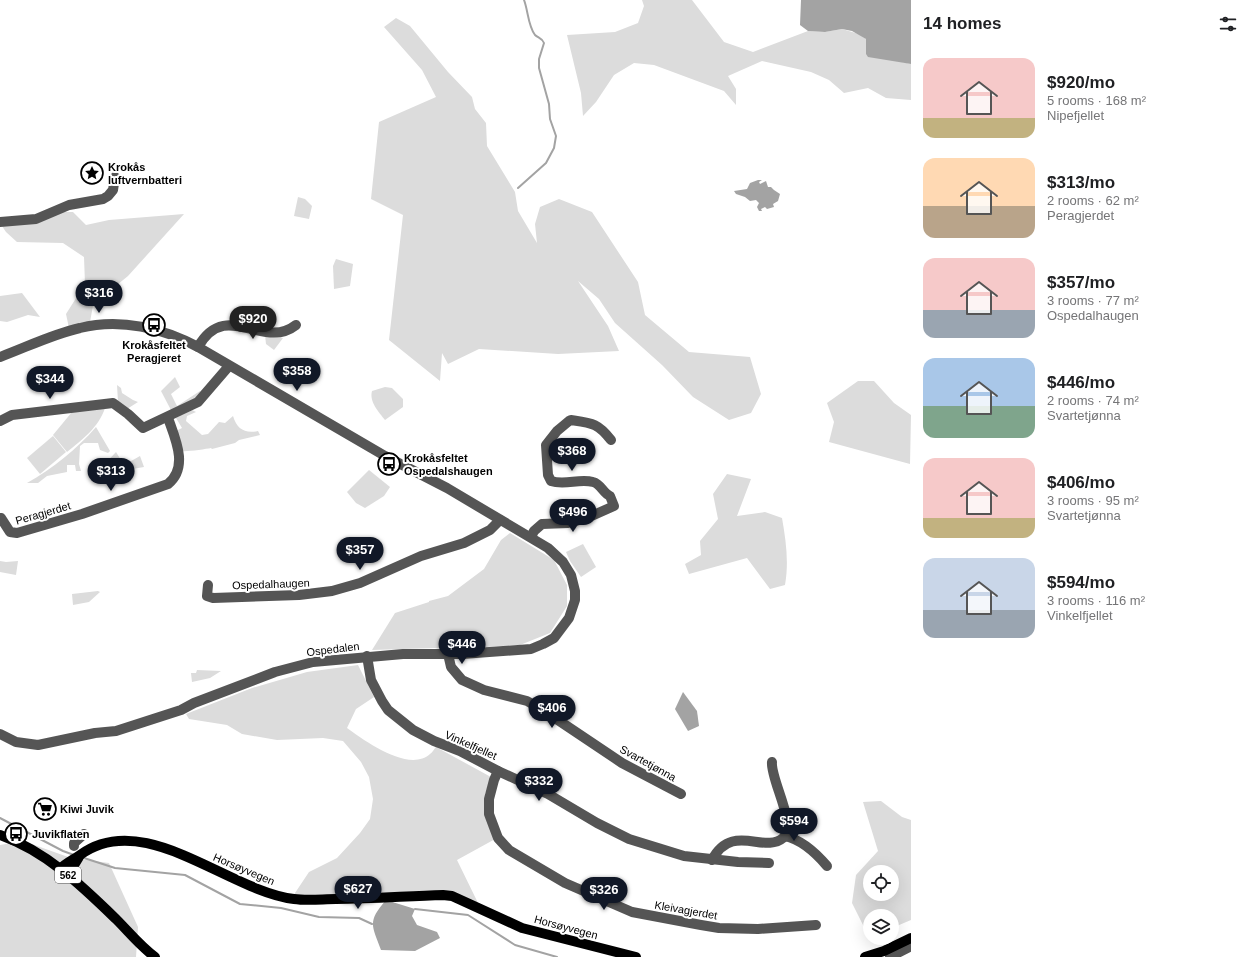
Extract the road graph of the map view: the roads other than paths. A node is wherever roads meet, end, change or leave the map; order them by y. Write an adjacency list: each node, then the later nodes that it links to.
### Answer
1 (115, 177): 2 (street)
2 (0, 222)
3 (296, 325): 4 (street)
4 (198, 346): 5 (street, Ospedalen); 6 (street, Ospedalen)
5 (0, 357)
6 (229, 366): 7 (street); 11 (street, Ospedalen)
7 (168, 418): 8 (street); 10 (street, Peragjerdet)
8 (0, 421)
9 (611, 440): 12 (street)
10 (1, 518)
11 (500, 520): 12 (street, Ospedalen); 13 (street, Ospedalhaugen)
12 (531, 537): 14 (street, Ospedalen)
13 (208, 584)
14 (448, 654): 15 (street, Ospedalen); 19 (street, Svartetjønna)
15 (367, 656): 16 (street, Ospedalen); 18 (street, Vinkelfjellet)
16 (0, 734)
17 (772, 762): 22 (street)
18 (498, 771): 25 (street, Vinkelfjellet); 29 (street, Kleivagjerdet)
19 (681, 794)
20 (84, 834): 24 (street)
21 (0, 835): 28 (main road, 562)
22 (785, 836): 25 (street); 27 (street)
23 (0, 839): 28 (main road, 562)
24 (74, 846)
25 (712, 860): 26 (street, Vinkelfjellet)
26 (769, 863)
27 (827, 866)
28 (63, 874): 32 (main road, 562); 33 (main road, Horsøyvegen)
29 (816, 925)
30 (911, 938): 34 (main road)
31 (911, 946): 35 (street)
32 (155, 957)
33 (636, 957)
34 (865, 957)
35 (890, 957)

